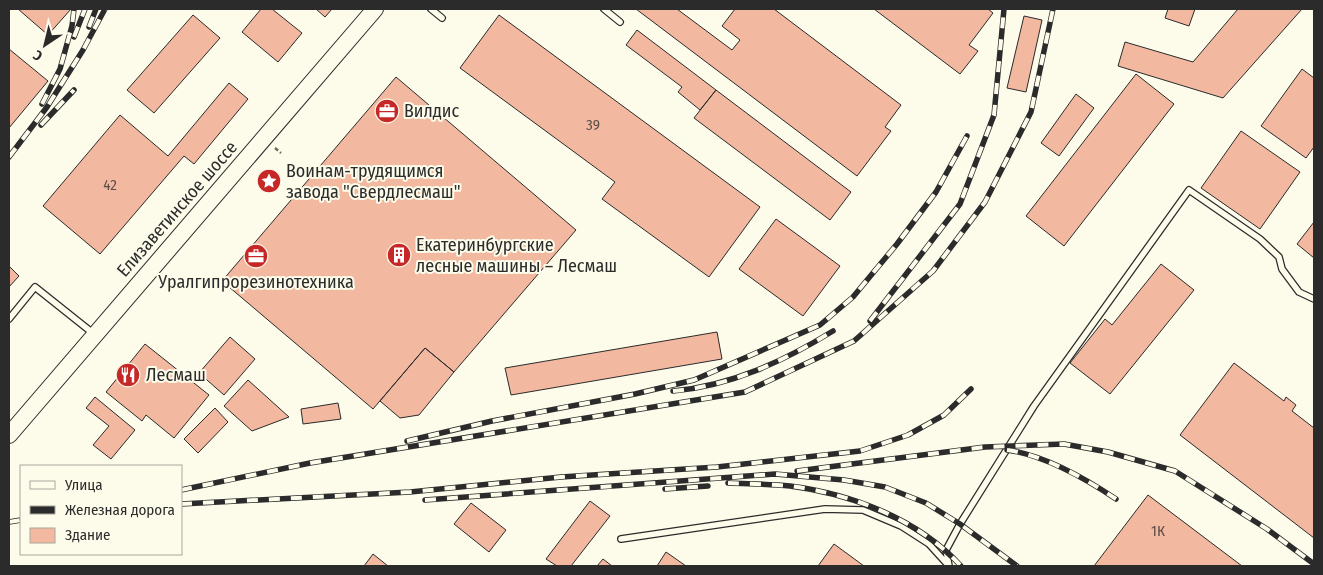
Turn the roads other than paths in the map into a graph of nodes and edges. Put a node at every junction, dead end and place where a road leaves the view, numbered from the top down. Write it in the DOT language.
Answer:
graph roads {
  1 [pos="375,9"];
  2 [pos="430,9"];
  3 [pos="604,9"];
  4 [pos="442,18"];
  5 [pos="620,22"];
  6 [pos="1314,299"];
  7 [pos="9,319"];
  8 [pos="96,336"];
  9 [pos="9,435"];
  10 [pos="621,539"];
  11 [pos="949,566"];
  1 -- 8 [label="main road, Елизаветинское шоссе"];
  2 -- 4 [label="lane"];
  3 -- 5 [label="lane"];
  6 -- 11 [label="lane"];
  7 -- 8 [label="lane"];
  8 -- 9 [label="main road, Елизаветинское шоссе"];
  10 -- 11 [label="lane"];
}
